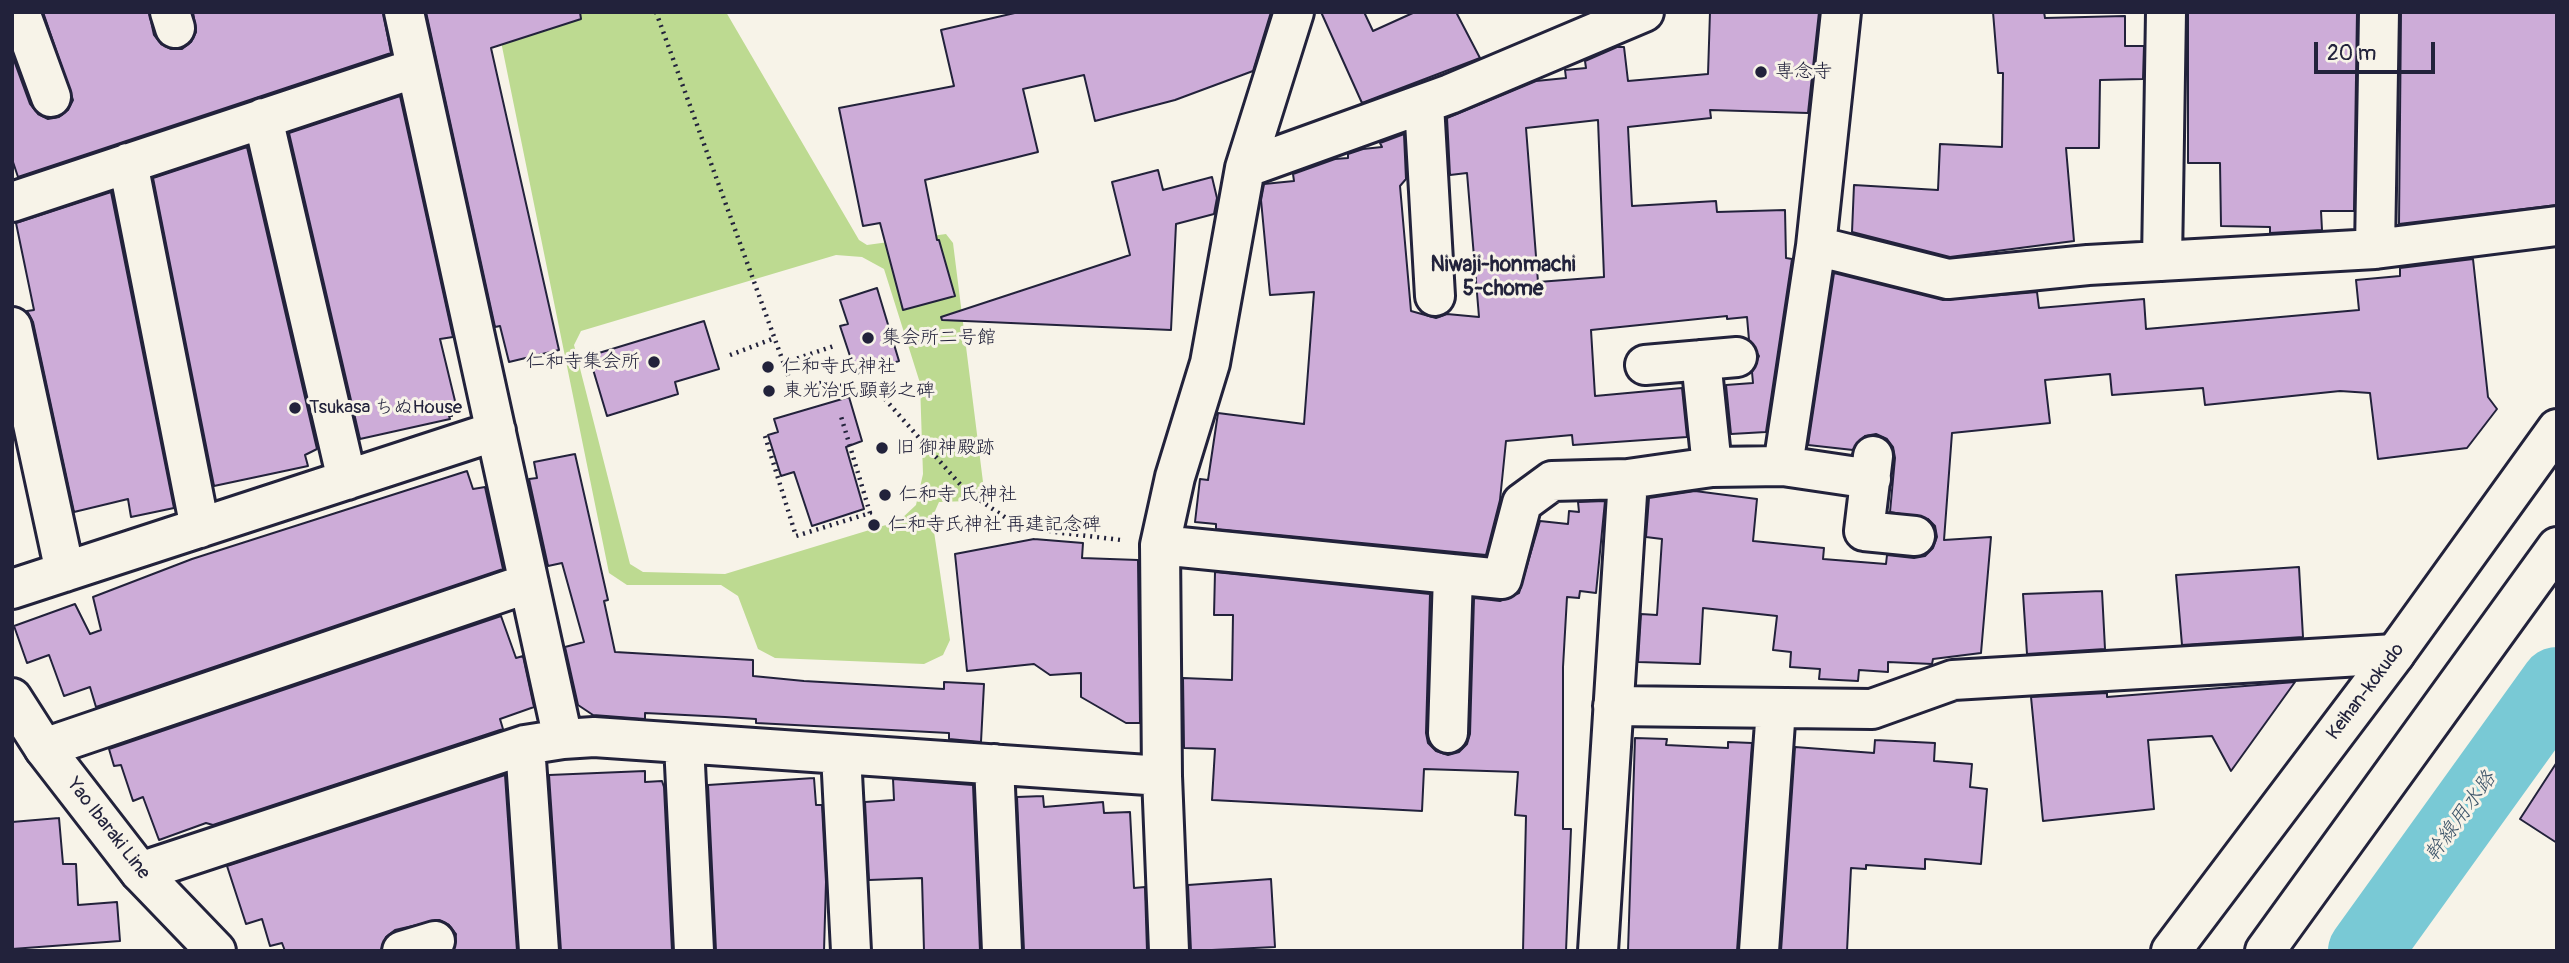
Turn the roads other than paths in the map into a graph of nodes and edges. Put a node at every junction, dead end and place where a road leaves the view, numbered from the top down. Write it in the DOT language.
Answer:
graph roads {
  1 [pos="20,12"];
  2 [pos="404,12"];
  3 [pos="1644,12"];
  4 [pos="1841,12"];
  5 [pos="2166,12"];
  6 [pos="2379,12"];
  7 [pos="1293,14"];
  8 [pos="416,68"];
  9 [pos="51,97"];
  10 [pos="1424,104"];
  11 [pos="263,118"];
  12 [pos="128,163"];
  13 [pos="1245,168"];
  14 [pos="12,202"];
  15 [pos="2557,226"];
  16 [pos="1816,246"];
  17 [pos="2375,249"];
  18 [pos="2162,261"];
  19 [pos="1435,296"];
  20 [pos="12,327"];
  21 [pos="1646,365"];
  22 [pos="2557,429"];
  23 [pos="496,431"];
  24 [pos="1783,466"];
  25 [pos="1712,467"];
  26 [pos="1628,479"];
  27 [pos="347,480"];
  28 [pos="200,528"];
  29 [pos="1915,536"];
  30 [pos="1160,545"];
  31 [pos="2557,547"];
  32 [pos="65,572"];
  33 [pos="1453,574"];
  34 [pos="529,583"];
  35 [pos="12,589"];
  36 [pos="2395,654"];
  37 [pos="12,698"];
  38 [pos="1613,706"];
  39 [pos="1776,708"];
  40 [pos="1448,733"];
  41 [pos="563,739"];
  42 [pos="684,744"];
  43 [pos="525,745"];
  44 [pos="44,748"];
  45 [pos="841,754"];
  46 [pos="994,764"];
  47 [pos="1162,776"];
  48 [pos="139,872"];
  49 [pos="216,951"];
  50 [pos="539,951"];
  51 [pos="694,951"];
  52 [pos="851,951"];
  53 [pos="1002,951"];
  54 [pos="1169,951"];
  55 [pos="1598,951"];
  56 [pos="1759,951"];
  57 [pos="2171,951"];
  58 [pos="2265,951"];
  1 -- 9 [label="main road"];
  2 -- 8 [label="main road"];
  3 -- 10 [label="main road"];
  4 -- 16 [label="main road"];
  5 -- 18 [label="main road"];
  6 -- 17 [label="main road"];
  7 -- 13 [label="main road"];
  8 -- 11 [label="main road"];
  8 -- 23 [label="main road"];
  10 -- 13 [label="main road"];
  10 -- 19 [label="main road"];
  11 -- 12 [label="main road"];
  11 -- 27 [label="main road"];
  12 -- 14 [label="main road"];
  12 -- 28 [label="main road"];
  13 -- 30 [label="main road"];
  15 -- 17 [label="main road"];
  16 -- 18 [label="main road"];
  16 -- 24 [label="main road"];
  17 -- 18 [label="main road"];
  20 -- 32 [label="main road"];
  21 -- 25 [label="main road"];
  22 -- 36 [label="main road, Keihan-kokudo"];
  23 -- 27 [label="main road"];
  23 -- 34 [label="main road"];
  24 -- 25 [label="main road"];
  24 -- 29 [label="main road"];
  25 -- 26 [label="main road"];
  26 -- 33 [label="main road"];
  26 -- 38 [label="main road"];
  27 -- 28 [label="main road"];
  28 -- 32 [label="main road"];
  30 -- 33 [label="main road"];
  30 -- 47 [label="main road"];
  31 -- 58 [label="main road"];
  32 -- 35 [label="main road"];
  33 -- 40 [label="main road"];
  34 -- 41 [label="main road"];
  34 -- 44 [label="main road"];
  36 -- 39 [label="main road"];
  36 -- 57 [label="main road, Keihan-kokudo"];
  37 -- 44 [label="main road, Yao Ibaraki Line"];
  38 -- 39 [label="main road"];
  38 -- 55 [label="main road"];
  39 -- 56 [label="main road"];
  41 -- 42 [label="main road"];
  41 -- 43 [label="main road"];
  42 -- 45 [label="main road"];
  42 -- 51 [label="main road"];
  43 -- 48 [label="main road"];
  43 -- 50 [label="main road"];
  44 -- 48 [label="main road, Yao Ibaraki Line"];
  45 -- 46 [label="main road"];
  45 -- 52 [label="main road"];
  46 -- 47 [label="main road"];
  46 -- 53 [label="main road"];
  47 -- 54 [label="main road"];
  48 -- 49 [label="main road, Yao Ibaraki Line"];
}
